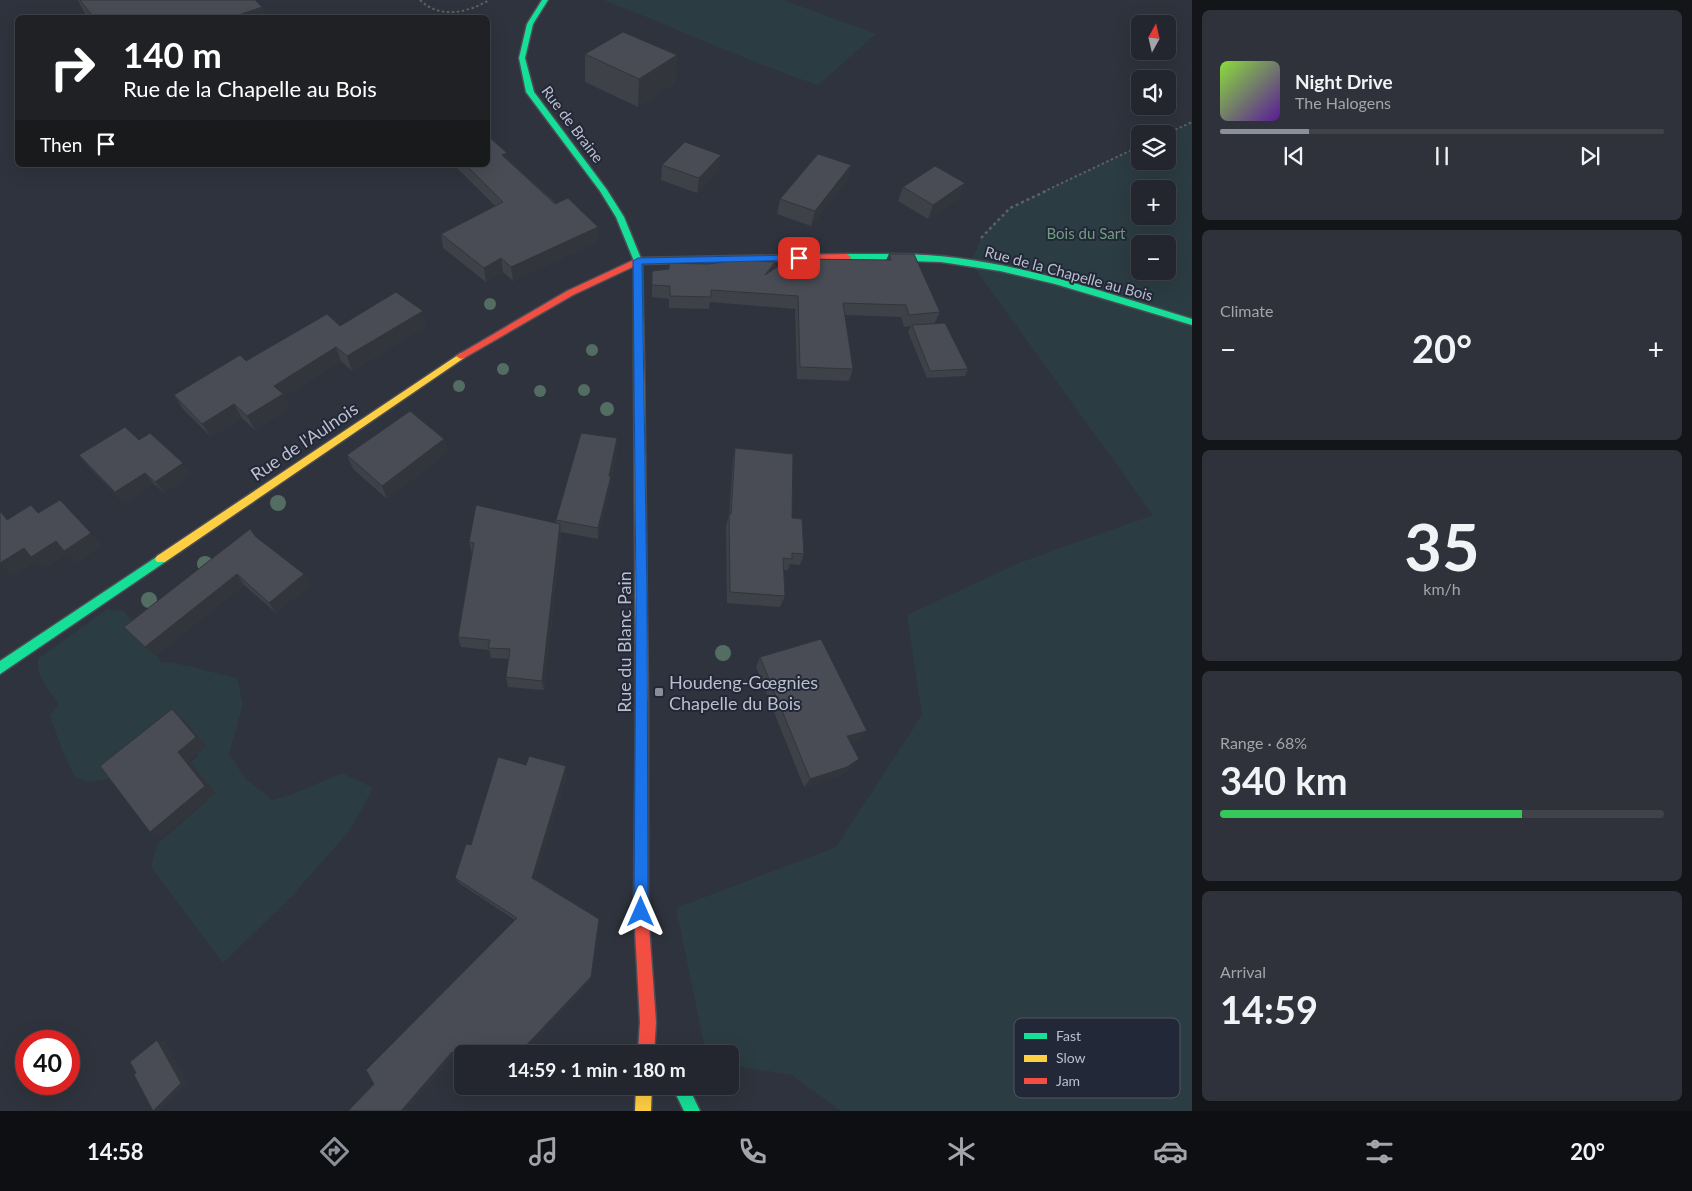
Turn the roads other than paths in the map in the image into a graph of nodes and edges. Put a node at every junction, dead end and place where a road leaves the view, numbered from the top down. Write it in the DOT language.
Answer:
graph roads {
  1 [pos="546,0"];
  2 [pos="638,261"];
  3 [pos="1192,322"];
  4 [pos="0,668"];
  5 [pos="648,1022"];
  6 [pos="647,1045"];
  7 [pos="660,1045"];
  8 [pos="644,1095"];
  9 [pos="684,1095"];
  10 [pos="643,1111"];
  11 [pos="692,1111"];
  1 -- 2 [label="street, Rue de Braine"];
  2 -- 3 [label="street, Rue de la Chapelle au Bois"];
  2 -- 4 [label="street, Rue de l'Aulnois"];
  2 -- 5 [label="street, Rue du Blanc Pain"];
  5 -- 6 [label="street, Rue du Blanc Pain"];
  5 -- 7 [label="street"];
  8 -- 10 [label="street"];
  9 -- 11 [label="street"];
}
